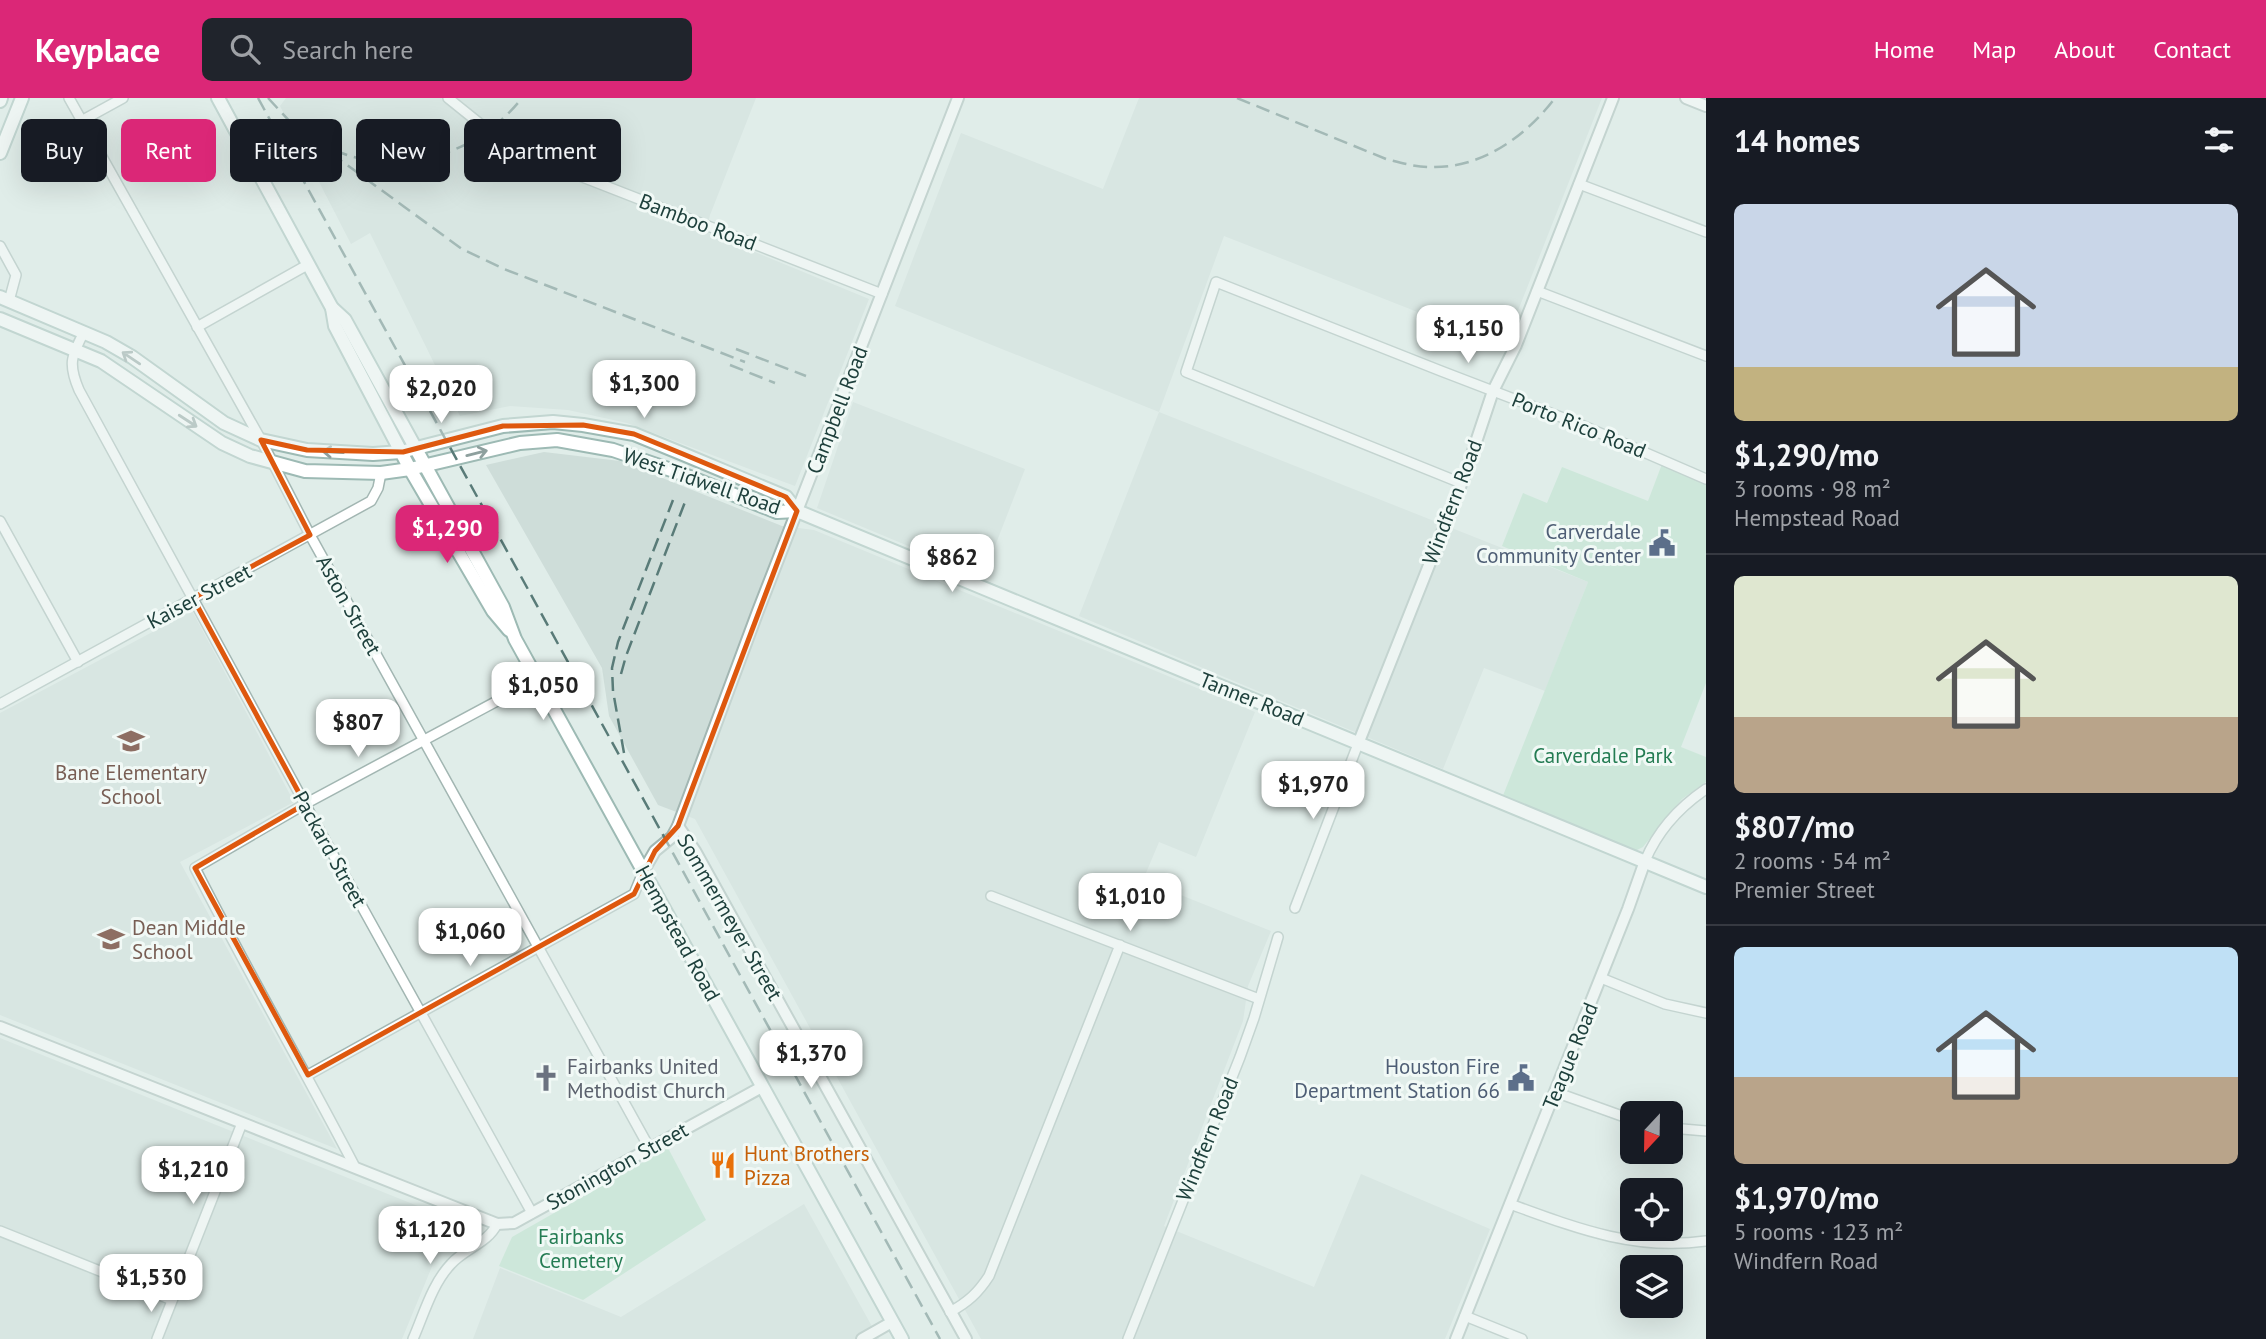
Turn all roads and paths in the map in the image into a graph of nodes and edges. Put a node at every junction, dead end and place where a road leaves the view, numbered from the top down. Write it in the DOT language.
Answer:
graph roads {
  1 [pos="22,98"];
  2 [pos="69,98"];
  3 [pos="123,98"];
  4 [pos="218,98"];
  5 [pos="448,98"];
  6 [pos="958,98"];
  7 [pos="1613,98"];
  8 [pos="1686,98"];
  9 [pos="1706,106"];
  10 [pos="82,119"];
  11 [pos="85,119"];
  12 [pos="0,153"];
  13 [pos="107,164"];
  14 [pos="1579,184"];
  15 [pos="1706,232"];
  16 [pos="0,246"];
  17 [pos="309,264"];
  18 [pos="1537,291"];
  19 [pos="882,294"];
  20 [pos="4,299"];
  21 [pos="0,318"];
  22 [pos="197,327"];
  23 [pos="84,332"];
  24 [pos="75,348"];
  25 [pos="1706,356"];
  26 [pos="359,358"];
  27 [pos="176,391"];
  28 [pos="1493,391"];
  29 [pos="166,406"];
  30 [pos="261,440"];
  31 [pos="415,449"];
  32 [pos="401,452"];
  33 [pos="683,454"];
  34 [pos="273,463"];
  35 [pos="424,466"];
  36 [pos="410,469"];
  37 [pos="677,472"];
  38 [pos="382,473"];
  39 [pos="1706,479"];
  40 [pos="1461,483"];
  41 [pos="797,511"];
  42 [pos="0,521"];
  43 [pos="310,536"];
  44 [pos="478,575"];
  45 [pos="193,598"];
  46 [pos="78,662"];
  47 [pos="538,679"];
  48 [pos="0,705"];
  49 [pos="423,741"];
  50 [pos="1358,744"];
  51 [pos="1706,789"];
  52 [pos="305,804"];
  53 [pos="678,826"];
  54 [pos="1644,861"];
  55 [pos="644,870"];
  56 [pos="1706,887"];
  57 [pos="991,896"];
  58 [pos="1295,908"];
  59 [pos="1278,937"];
  60 [pos="1120,946"];
  61 [pos="538,947"];
  62 [pos="1601,978"];
  63 [pos="1259,999"];
  64 [pos="420,1011"];
  65 [pos="1706,1013"];
  66 [pos="0,1027"];
  67 [pos="308,1075"];
  68 [pos="762,1087"];
  69 [pos="1555,1092"];
  70 [pos="1620,1114"];
  71 [pos="242,1123"];
  72 [pos="1684,1129"];
  73 [pos="1706,1131"];
  74 [pos="650,1149"];
  75 [pos="355,1167"];
  76 [pos="1510,1204"];
  77 [pos="532,1213"];
  78 [pos="497,1224"];
  79 [pos="0,1231"];
  80 [pos="1706,1241"];
  81 [pos="172,1300"];
  82 [pos="950,1312"];
  83 [pos="1465,1316"];
  84 [pos="892,1322"];
  85 [pos="157,1339"];
  86 [pos="413,1339"];
  87 [pos="862,1339"];
  88 [pos="902,1339"];
  89 [pos="966,1339"];
  90 [pos="1128,1339"];
  91 [pos="1456,1339"];
  92 [pos="1522,1339"];
  1 -- 12 [label="main road"];
  2 -- 10 [label="street, Aston Street"];
  3 -- 11 [label="street"];
  4 -- 17 [label="main road, Hempstead Road"];
  5 -- 19 [label="street, Bamboo Road"];
  6 -- 19 [label="street, Campbell Road"];
  7 -- 14 [label="street, Windfern Road"];
  8 -- 9 [label="street"];
  13 -- 22 [label="street, Aston Street"];
  14 -- 15 [label="street"];
  14 -- 18 [label="street, Windfern Road"];
  16 -- 20 [label="street"];
  17 -- 22 [label="street"];
  17 -- 26 [label="main road, Hempstead Road"];
  18 -- 25 [label="street"];
  18 -- 28 [label="street, Windfern Road"];
  19 -- 41 [label="street, Campbell Road"];
  20 -- 23 [label="main road, West Tidwell Road"];
  21 -- 24 [label="main road, West Tidwell Road"];
  22 -- 30 [label="street, Aston Street"];
  23 -- 24 [label="street, Packard Street"];
  27 -- 23 [label="main road, West Tidwell Road, one-way"];
  24 -- 29 [label="main road, West Tidwell Road"];
  24 -- 45 [label="street, Packard Street"];
  26 -- 31 [label="main road, Hempstead Road"];
  26 -- 32 [label="main road, Hempstead Road"];
  27 -- 29 [label="main road"];
  27 -- 30 [label="main road, West Tidwell Road"];
  28 -- 39 [label="street, Porto Rico Road"];
  28 -- 40 [label="street, Windfern Road"];
  28 -- 40 [label="street, Porto Rico Road"];
  29 -- 34 [label="main road, West Tidwell Road, one-way"];
  32 -- 30 [label="main road, West Tidwell Road, one-way"];
  30 -- 34 [label="street, Aston Street"];
  31 -- 32 [label="main road, West Tidwell Road"];
  31 -- 33 [label="main road, West Tidwell Road"];
  31 -- 35 [label="main road, Hempstead Road"];
  32 -- 36 [label="main road, Hempstead Road"];
  33 -- 37 [label="main road"];
  33 -- 41 [label="main road, West Tidwell Road"];
  34 -- 38 [label="main road, West Tidwell Road"];
  34 -- 43 [label="street, Aston Street"];
  35 -- 36 [label="main road, West Tidwell Road"];
  35 -- 37 [label="main road, West Tidwell Road, one-way"];
  35 -- 44 [label="main road, Hempstead Road"];
  36 -- 38 [label="main road, West Tidwell Road"];
  36 -- 44 [label="main road, Hempstead Road"];
  37 -- 41 [label="main road, West Tidwell Road"];
  38 -- 43 [label="street, Kaiser Street"];
  40 -- 50 [label="street, Windfern Road"];
  41 -- 50 [label="main road, Tanner Road"];
  41 -- 53 [label="street, Campbell Road"];
  42 -- 46 [label="street"];
  43 -- 45 [label="street, Kaiser Street"];
  43 -- 49 [label="street, Aston Street"];
  44 -- 47 [label="main road, Hempstead Road"];
  45 -- 46 [label="street, Kaiser Street"];
  45 -- 52 [label="street, Packard Street"];
  46 -- 48 [label="street, Kaiser Street"];
  47 -- 49 [label="street"];
  47 -- 55 [label="main road, Hempstead Road"];
  49 -- 52 [label="street"];
  49 -- 61 [label="street, Aston Street"];
  50 -- 54 [label="main road, Tanner Road"];
  50 -- 58 [label="street, Windfern Road"];
  51 -- 54 [label="street, Teague Road"];
  52 -- 64 [label="street, Packard Street"];
  52 -- 67 [label="street"];
  53 -- 55 [label="street, Campbell Road"];
  53 -- 82 [label="street, Sommermeyer Street"];
  54 -- 56 [label="main road, Tanner Road"];
  54 -- 62 [label="street, Teague Road"];
  55 -- 61 [label="street"];
  55 -- 68 [label="main road, Hempstead Road"];
  57 -- 60 [label="street"];
  59 -- 63 [label="street, Windfern Road"];
  60 -- 63 [label="street"];
  60 -- 82 [label="street"];
  61 -- 64 [label="street"];
  61 -- 74 [label="street, Aston Street"];
  62 -- 65 [label="street"];
  62 -- 69 [label="street, Teague Road"];
  63 -- 90 [label="street, Windfern Road"];
  64 -- 67 [label="street"];
  64 -- 77 [label="street, Packard Street"];
  66 -- 71 [label="street"];
  67 -- 75 [label="street"];
  68 -- 74 [label="street, Stonington Street"];
  68 -- 84 [label="main road, Hempstead Road"];
  69 -- 70 [label="street"];
  69 -- 76 [label="street, Teague Road"];
  71 -- 75 [label="street"];
  71 -- 81 [label="street"];
  72 -- 73 [label="street"];
  74 -- 77 [label="street, Stonington Street"];
  75 -- 78 [label="street"];
  76 -- 80 [label="street"];
  76 -- 83 [label="street, Teague Road"];
  77 -- 78 [label="street, Stonington Street"];
  78 -- 86 [label="street"];
  79 -- 81 [label="street"];
  81 -- 85 [label="street"];
  82 -- 89 [label="street, Sommermeyer Street"];
  83 -- 91 [label="street, Teague Road"];
  83 -- 92 [label="street"];
  84 -- 87 [label="street"];
  84 -- 88 [label="main road, Hempstead Road"];
}
